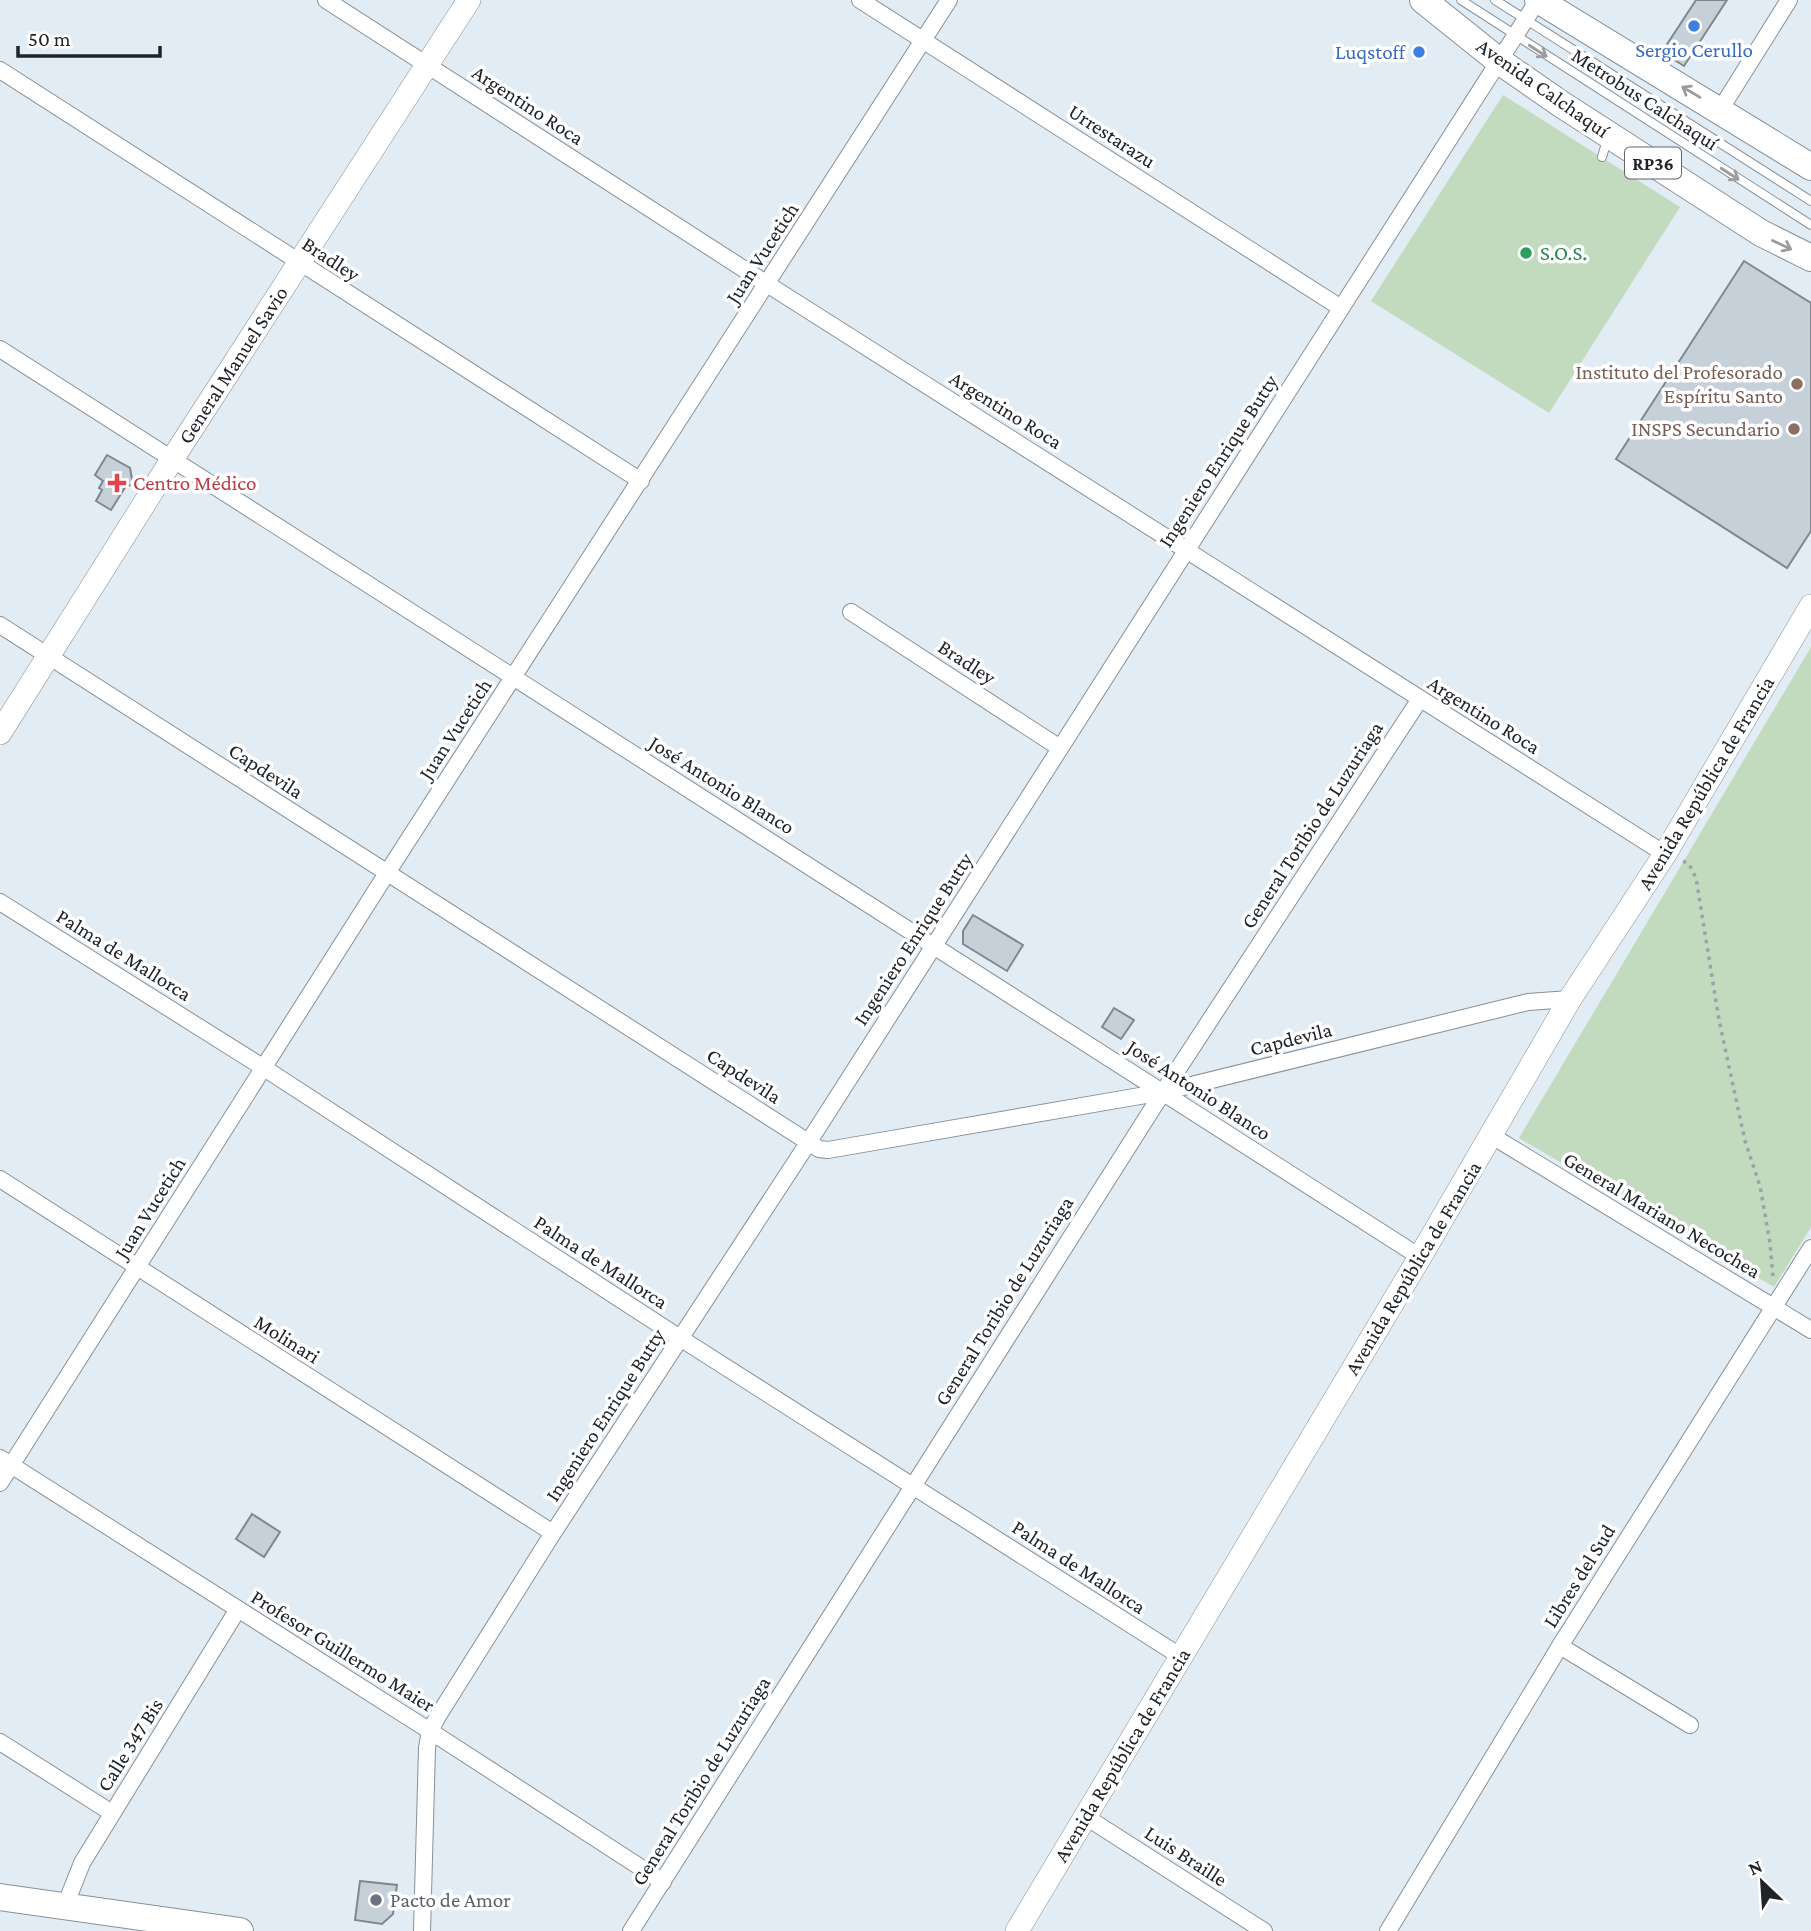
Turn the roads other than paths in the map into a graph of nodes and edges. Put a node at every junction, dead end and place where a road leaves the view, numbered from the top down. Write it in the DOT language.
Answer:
graph roads {
  1 [pos="326,0"];
  2 [pos="470,0"];
  3 [pos="860,0"];
  4 [pos="949,0"];
  5 [pos="1423,0"];
  6 [pos="1461,0"];
  7 [pos="1495,0"];
  8 [pos="1789,0"];
  9 [pos="1535,5"];
  10 [pos="1515,36"];
  11 [pos="923,40"];
  12 [pos="1499,61"];
  13 [pos="428,66"];
  14 [pos="0,70"];
  15 [pos="1720,110"];
  16 [pos="1811,167"];
  17 [pos="1811,201"];
  18 [pos="1811,225"];
  19 [pos="1811,258"];
  20 [pos="298,263"];
  21 [pos="767,284"];
  22 [pos="1341,308"];
  23 [pos="0,348"];
  24 [pos="173,458"];
  25 [pos="641,481"];
  26 [pos="1186,550"];
  27 [pos="1811,606"];
  28 [pos="851,612"];
  29 [pos="0,625"];
  30 [pos="47,656"];
  31 [pos="514,678"];
  32 [pos="1420,699"];
  33 [pos="0,733"];
  34 [pos="1060,748"];
  35 [pos="1665,853"];
  36 [pos="387,873"];
  37 [pos="0,902"];
  38 [pos="934,944"];
  39 [pos="1570,999"];
  40 [pos="264,1068"];
  41 [pos="1163,1092"];
  42 [pos="1492,1136"];
  43 [pos="808,1143"];
  44 [pos="0,1179"];
  45 [pos="1811,1248"];
  46 [pos="1420,1257"];
  47 [pos="137,1268"];
  48 [pos="1772,1307"];
  49 [pos="1811,1329"];
  50 [pos="680,1338"];
  51 [pos="6,1462"];
  52 [pos="0,1483"];
  53 [pos="912,1485"];
  54 [pos="553,1533"];
  55 [pos="238,1609"];
  56 [pos="1560,1646"];
  57 [pos="1180,1656"];
  58 [pos="1690,1725"];
  59 [pos="430,1731"];
  60 [pos="0,1742"];
  61 [pos="112,1813"];
  62 [pos="1086,1817"];
  63 [pos="663,1882"];
  64 [pos="0,1897"];
  65 [pos="65,1906"];
  66 [pos="209,1929"];
  67 [pos="240,1931"];
  68 [pos="422,1931"];
  69 [pos="631,1931"];
  70 [pos="1017,1931"];
  71 [pos="1264,1931"];
  72 [pos="1388,1931"];
  1 -- 13 [label="street, Argentino Roca"];
  2 -- 13 [label="main road, General Manuel Savio"];
  3 -- 11 [label="street, Urrestarazu"];
  4 -- 11 [label="street, Juan Vucetich"];
  5 -- 12 [label="main road, Avenida Calchaquí / RP36"];
  6 -- 10 [label="lane, Metrobus Calchaquí"];
  7 -- 9 [label="lane, Metrobus Calchaquí"];
  8 -- 15 [label="street"];
  9 -- 10 [label="street, Ingeniero Enrique Butty"];
  15 -- 9 [label="main road, one-way"];
  9 -- 17 [label="lane, Metrobus Calchaquí"];
  10 -- 12 [label="street, Ingeniero Enrique Butty"];
  10 -- 18 [label="lane, Metrobus Calchaquí, one-way"];
  11 -- 21 [label="street, Juan Vucetich"];
  11 -- 22 [label="street, Urrestarazu"];
  12 -- 19 [label="main road, Avenida Calchaquí / RP36, one-way"];
  12 -- 22 [label="street, Ingeniero Enrique Butty"];
  13 -- 20 [label="main road, General Manuel Savio"];
  13 -- 21 [label="street, Argentino Roca"];
  14 -- 20 [label="street, Bradley"];
  15 -- 16 [label="main road"];
  20 -- 24 [label="main road, General Manuel Savio"];
  20 -- 25 [label="street, Bradley"];
  21 -- 25 [label="street, Juan Vucetich"];
  21 -- 26 [label="street, Argentino Roca"];
  22 -- 26 [label="street, Ingeniero Enrique Butty"];
  23 -- 24 [label="street, José Antonio Blanco"];
  24 -- 30 [label="main road, General Manuel Savio"];
  24 -- 31 [label="street, José Antonio Blanco"];
  25 -- 31 [label="street, Juan Vucetich"];
  26 -- 32 [label="street, Argentino Roca"];
  26 -- 34 [label="street, Ingeniero Enrique Butty"];
  27 -- 35 [label="main road, Avenida República de Francia"];
  28 -- 34 [label="street, Bradley"];
  29 -- 30 [label="street, Capdevila"];
  30 -- 33 [label="main road, General Manuel Savio"];
  30 -- 36 [label="street, Capdevila"];
  31 -- 36 [label="street, Juan Vucetich"];
  31 -- 38 [label="street, José Antonio Blanco"];
  32 -- 35 [label="street, Argentino Roca"];
  32 -- 41 [label="street, General Toribio de Luzuriaga"];
  34 -- 38 [label="street, Ingeniero Enrique Butty"];
  35 -- 39 [label="main road, Avenida República de Francia"];
  36 -- 40 [label="street, Juan Vucetich"];
  36 -- 43 [label="street, Capdevila"];
  37 -- 40 [label="street, Palma de Mallorca"];
  38 -- 41 [label="street, José Antonio Blanco"];
  38 -- 43 [label="street, Ingeniero Enrique Butty"];
  39 -- 41 [label="street, Capdevila"];
  39 -- 42 [label="main road, Avenida República de Francia"];
  40 -- 47 [label="street, Juan Vucetich"];
  40 -- 50 [label="street, Palma de Mallorca"];
  41 -- 43 [label="street, Capdevila"];
  41 -- 46 [label="street, José Antonio Blanco"];
  41 -- 53 [label="street, General Toribio de Luzuriaga"];
  42 -- 46 [label="main road, Avenida República de Francia"];
  42 -- 48 [label="street, General Mariano Necochea"];
  43 -- 50 [label="street, Ingeniero Enrique Butty"];
  44 -- 47 [label="street, Molinari"];
  45 -- 48 [label="street, Libres del Sud"];
  46 -- 57 [label="main road, Avenida República de Francia"];
  47 -- 51 [label="street, Juan Vucetich"];
  47 -- 54 [label="street, Molinari"];
  48 -- 49 [label="street, General Mariano Necochea"];
  48 -- 56 [label="street, Libres del Sud"];
  50 -- 53 [label="street, Palma de Mallorca"];
  50 -- 54 [label="street, Ingeniero Enrique Butty"];
  51 -- 52 [label="street, Juan Vucetich"];
  51 -- 55 [label="street, Profesor Guillermo Maier"];
  53 -- 57 [label="street, Palma de Mallorca"];
  53 -- 63 [label="street, General Toribio de Luzuriaga"];
  54 -- 59 [label="street, Ingeniero Enrique Butty"];
  55 -- 59 [label="street, Profesor Guillermo Maier"];
  55 -- 61 [label="street, Calle 347 Bis"];
  56 -- 58 [label="street"];
  56 -- 72 [label="street, Libres del Sud"];
  57 -- 62 [label="main road, Avenida República de Francia"];
  59 -- 63 [label="street, Profesor Guillermo Maier"];
  59 -- 68 [label="street, Ingeniero Enrique Butty"];
  60 -- 61 [label="street"];
  61 -- 65 [label="street, Calle 347 Bis"];
  62 -- 70 [label="main road, Avenida República de Francia"];
  62 -- 71 [label="street, Luis Braille"];
  63 -- 69 [label="street, General Toribio de Luzuriaga"];
  64 -- 65 [label="main road"];
  65 -- 66 [label="main road"];
  66 -- 67 [label="main road"];
}
